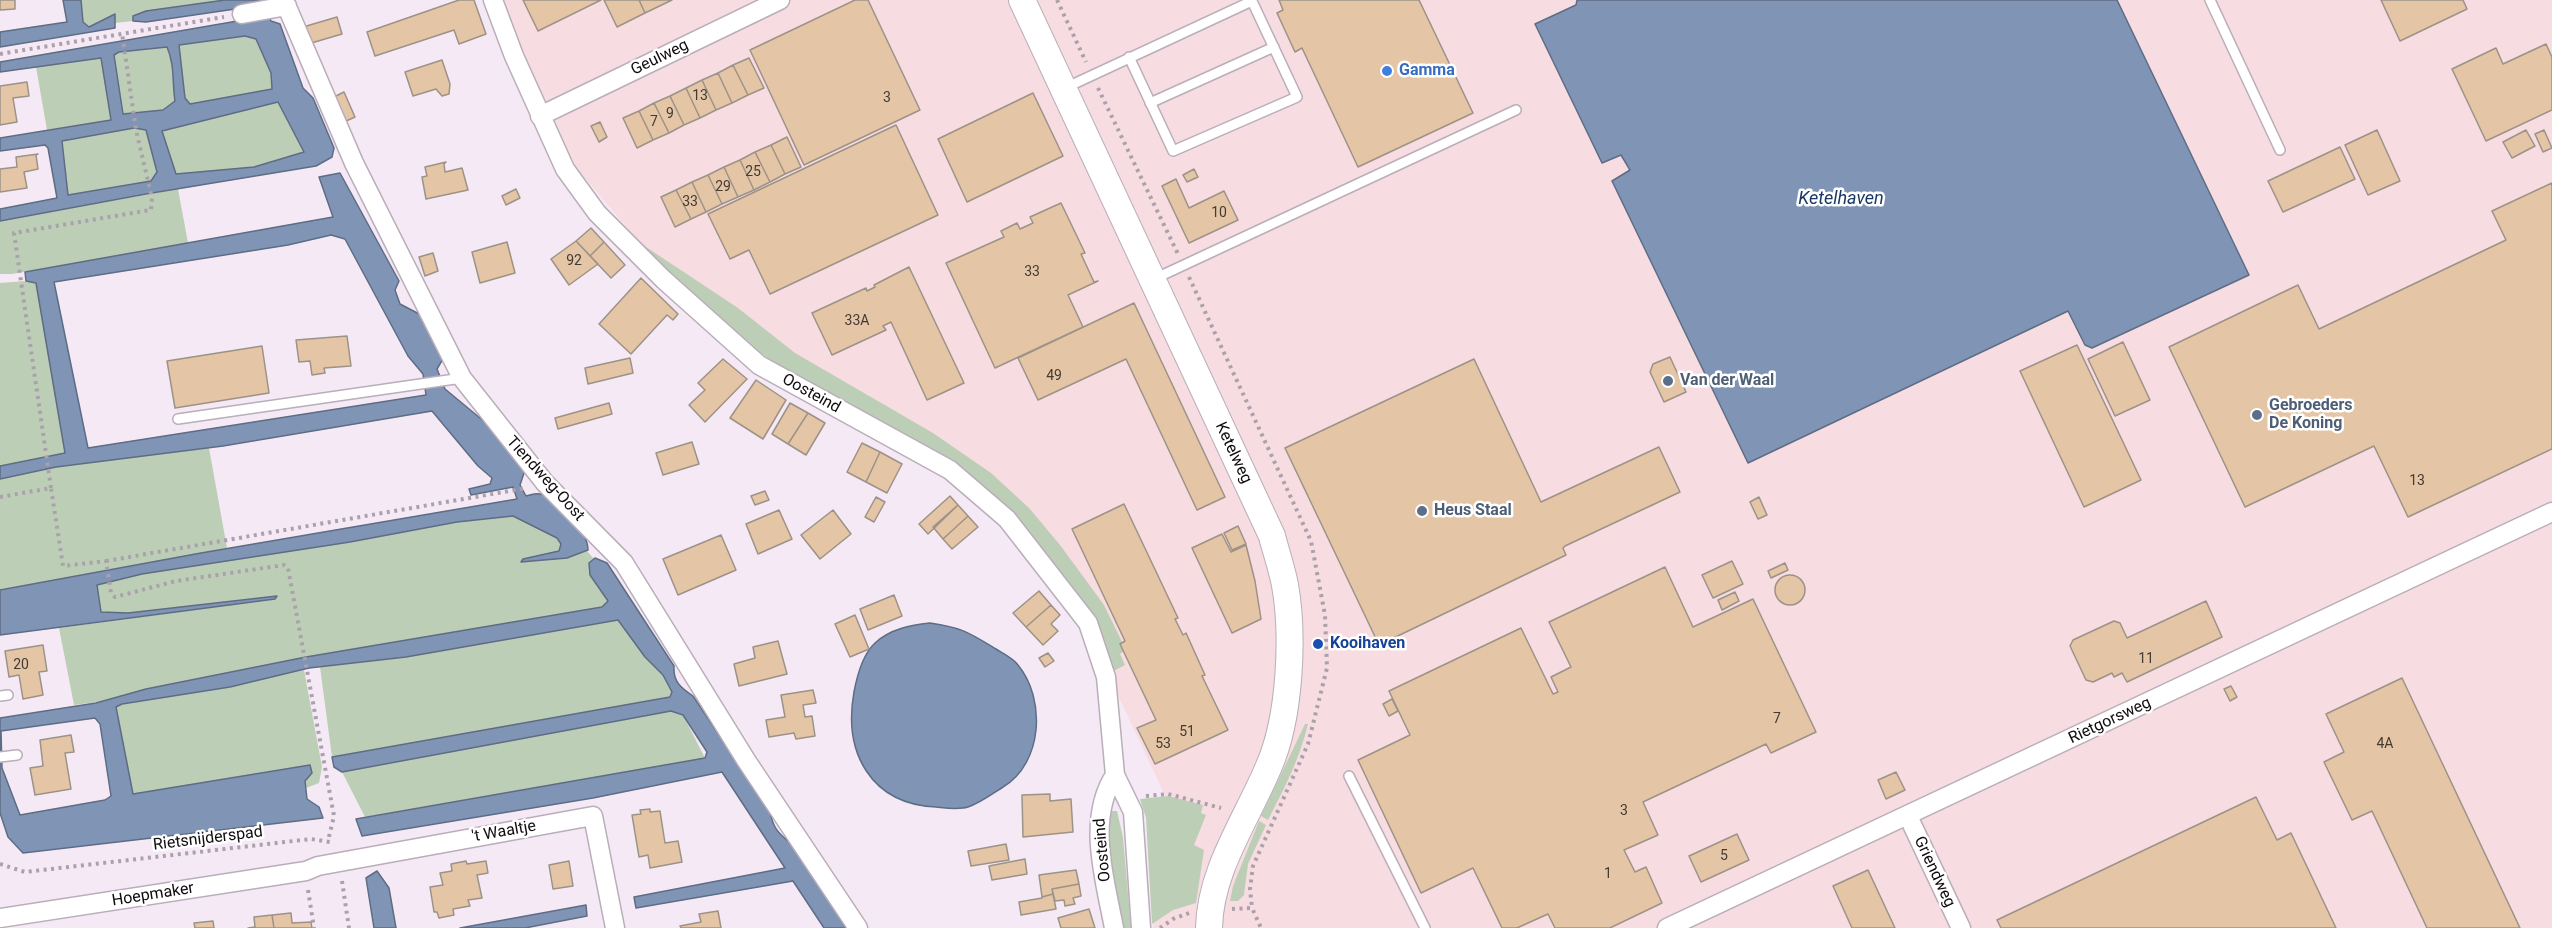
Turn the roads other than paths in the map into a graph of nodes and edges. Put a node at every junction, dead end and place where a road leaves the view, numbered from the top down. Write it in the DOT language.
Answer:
graph roads {
  1 [pos="493,0"];
  2 [pos="780,0"];
  3 [pos="1022,0"];
  4 [pos="2210,0"];
  5 [pos="280,5"];
  6 [pos="242,15"];
  7 [pos="1274,47"];
  8 [pos="1129,57"];
  9 [pos="1063,89"];
  10 [pos="1150,103"];
  11 [pos="1516,110"];
  12 [pos="540,116"];
  13 [pos="2280,150"];
  14 [pos="1152,280"];
  15 [pos="458,379"];
  16 [pos="178,419"];
  17 [pos="2552,512"];
  18 [pos="17,755"];
  19 [pos="3,757"];
  20 [pos="1115,776"];
  21 [pos="1349,776"];
  22 [pos="1908,816"];
  23 [pos="306,871"];
  24 [pos="0,918"];
  25 [pos="615,928"];
  26 [pos="858,928"];
  27 [pos="1114,928"];
  28 [pos="1141,928"];
  29 [pos="1209,928"];
  30 [pos="1425,928"];
  31 [pos="1667,928"];
  32 [pos="1961,928"];
  1 -- 12 [label="street, Oosteind"];
  2 -- 12 [label="street, Geulweg"];
  3 -- 9 [label="street, Ketelweg"];
  4 -- 13 [label="lane"];
  5 -- 6 [label="street"];
  5 -- 15 [label="street, Tiendweg-Oost"];
  7 -- 8 [label="lane"];
  7 -- 10 [label="lane"];
  7 -- 10 [label="lane"];
  8 -- 9 [label="lane"];
  8 -- 10 [label="lane"];
  9 -- 14 [label="street, Ketelweg"];
  11 -- 14 [label="lane"];
  12 -- 20 [label="street, Oosteind"];
  14 -- 29 [label="street, Ketelweg"];
  15 -- 16 [label="lane"];
  15 -- 26 [label="street, Tiendweg-Oost"];
  17 -- 22 [label="street, Rietgorsweg"];
  18 -- 19 [label="lane"];
  20 -- 27 [label="street, Oosteind"];
  20 -- 28 [label="street, Oosteind"];
  21 -- 30 [label="lane"];
  22 -- 31 [label="street, Rietgorsweg"];
  22 -- 32 [label="street, Griendweg"];
  23 -- 24 [label="street, Hoepmaker"];
  23 -- 25 [label="street, 't Waaltje"];
}
